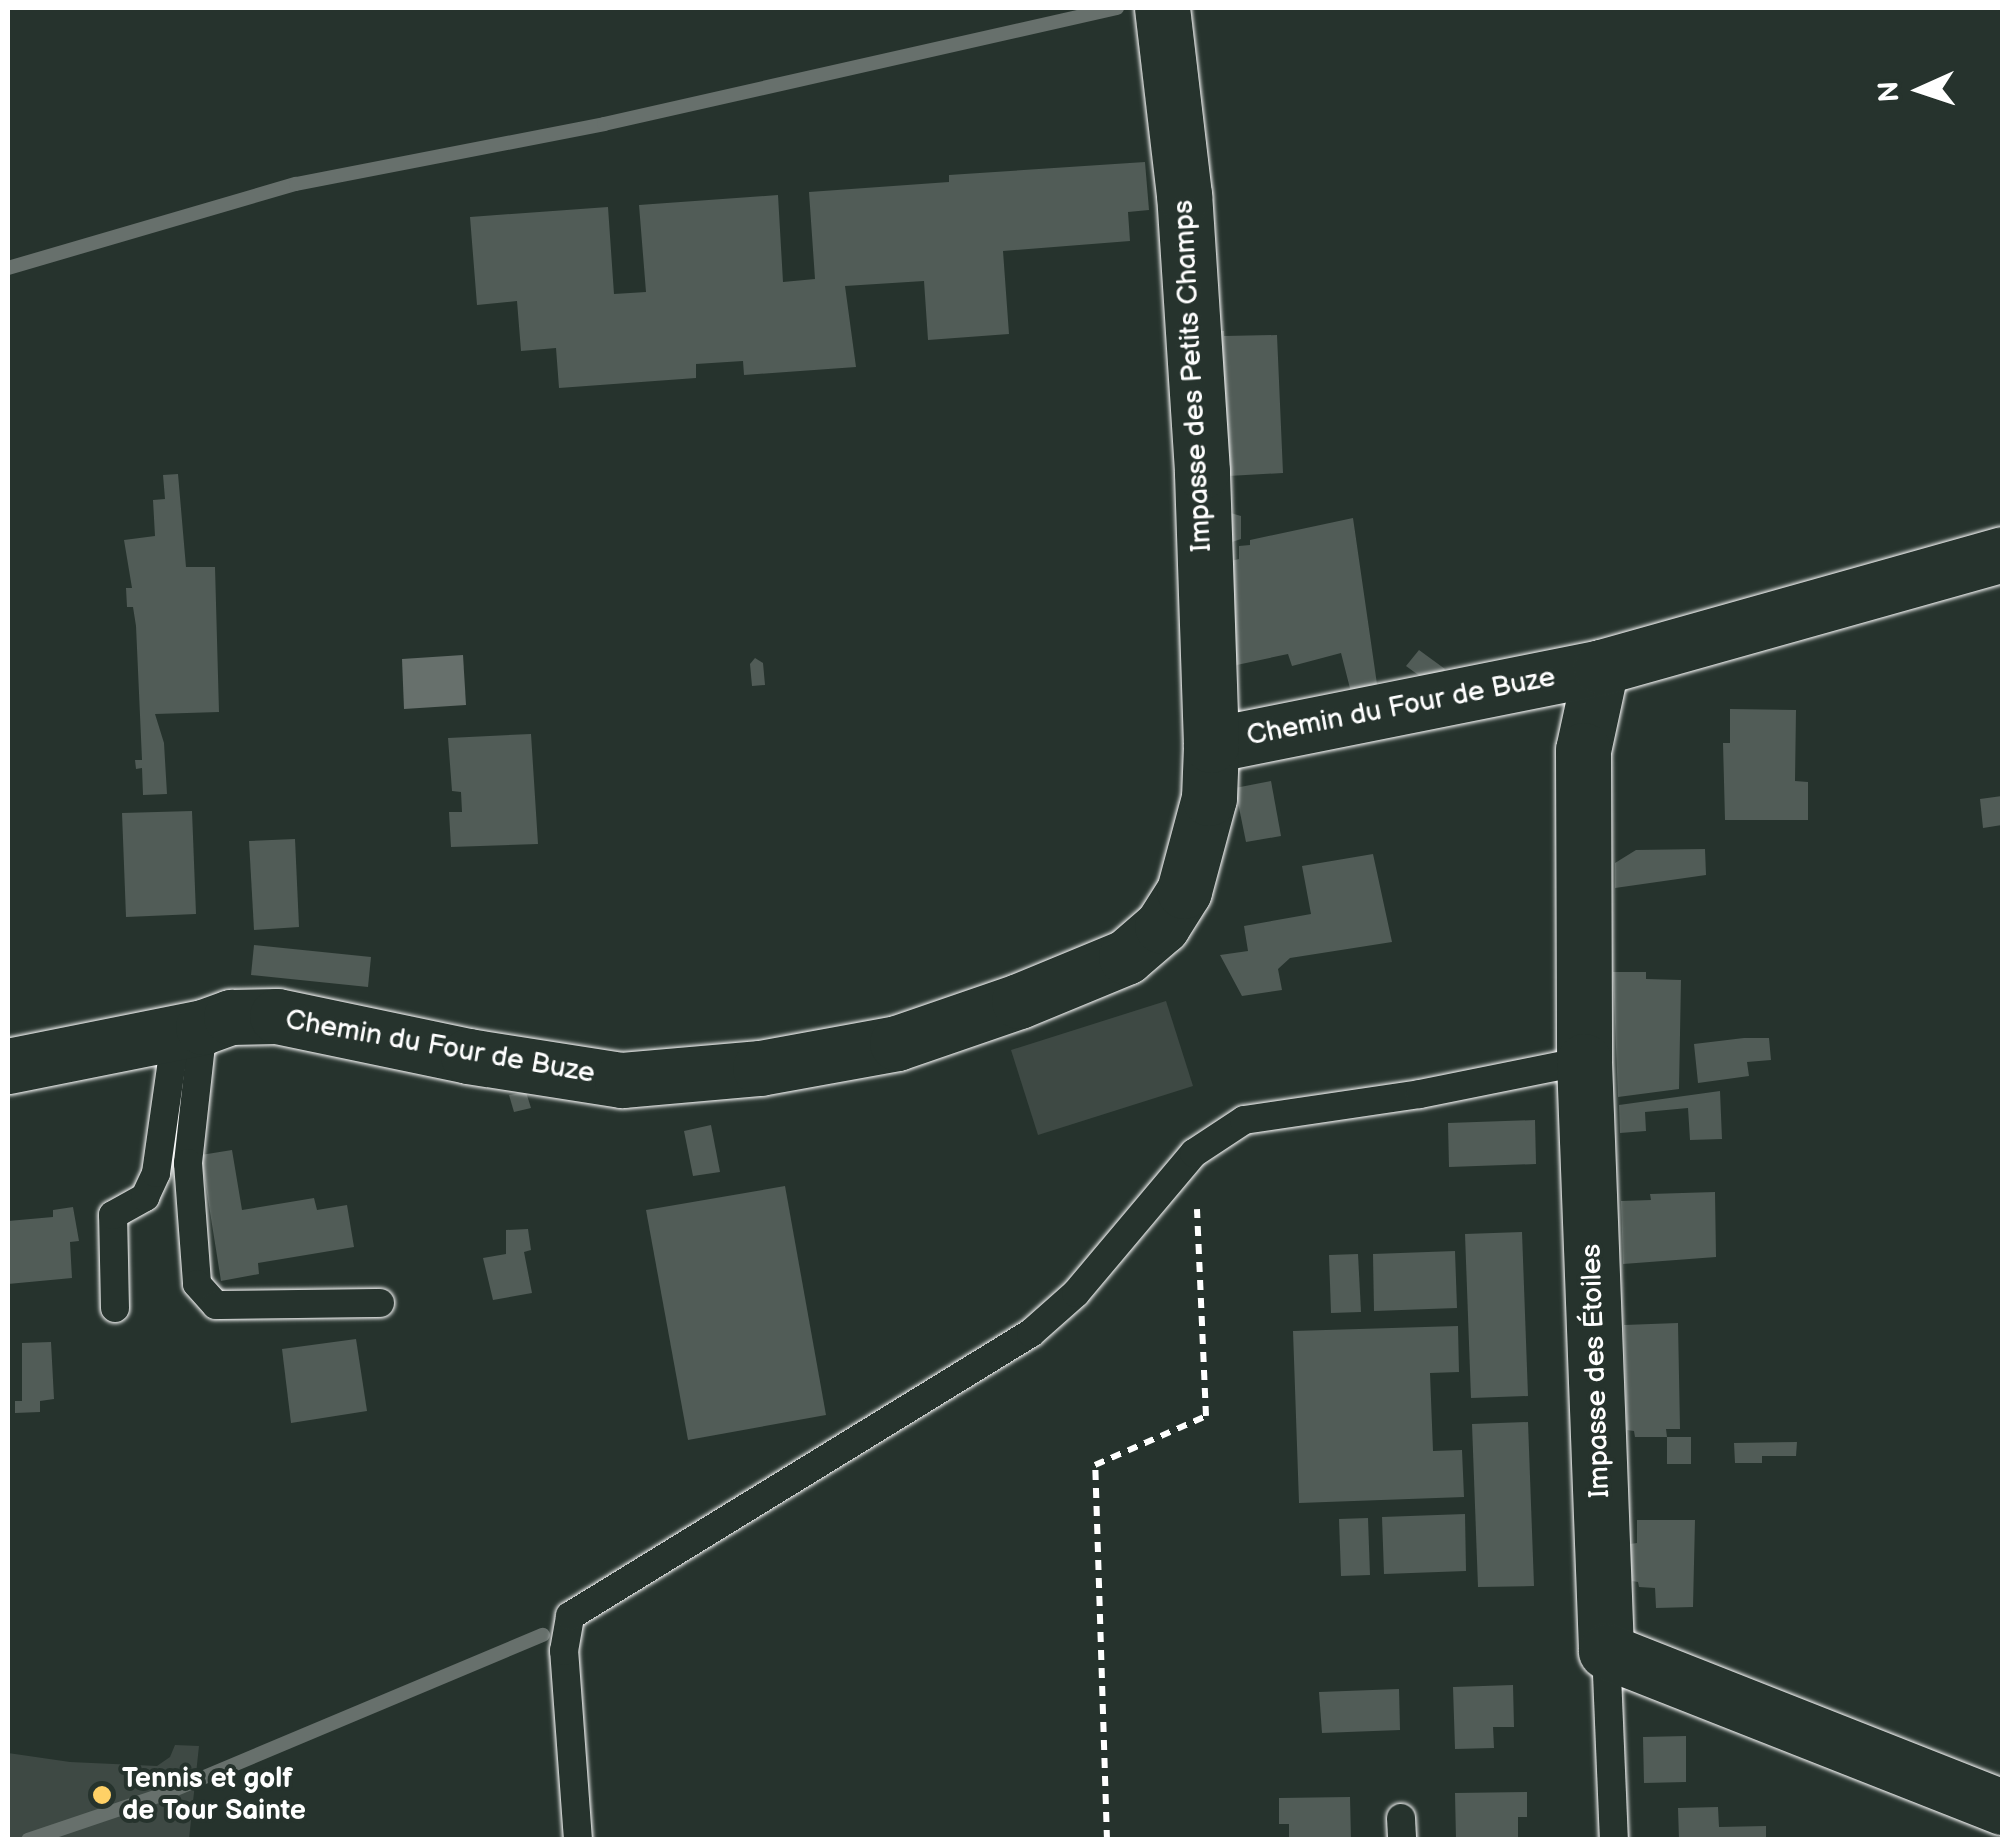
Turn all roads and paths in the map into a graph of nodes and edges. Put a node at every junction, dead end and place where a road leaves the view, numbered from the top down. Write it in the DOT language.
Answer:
graph roads {
  1 [pos="1162,8"];
  2 [pos="2002,554"];
  3 [pos="1600,667"];
  4 [pos="1211,745"];
  5 [pos="189,1030"];
  6 [pos="1584,1061"];
  7 [pos="8,1066"];
  8 [pos="1194,1152"];
  9 [pos="380,1303"];
  10 [pos="115,1308"];
  11 [pos="1606,1652"];
  12 [pos="2002,1806"];
  13 [pos="578,1840"];
  14 [pos="1107,1840"];
  15 [pos="1614,1840"];
  1 -- 4 [label="street, Impasse des Petits Champs"];
  2 -- 3 [label="street, Chemin du Four de Buze"];
  3 -- 4 [label="street, Chemin du Four de Buze"];
  3 -- 6 [label="street, Impasse des Étoiles"];
  4 -- 5 [label="street, Chemin du Four de Buze"];
  5 -- 7 [label="street, Chemin du Four de Buze"];
  5 -- 9 [label="lane"];
  5 -- 10 [label="lane"];
  6 -- 8 [label="lane"];
  6 -- 11 [label="street, Impasse des Étoiles"];
  8 -- 13 [label="lane"];
  8 -- 14 [label="path"];
  11 -- 12 [label="street"];
  11 -- 15 [label="lane"];
}
